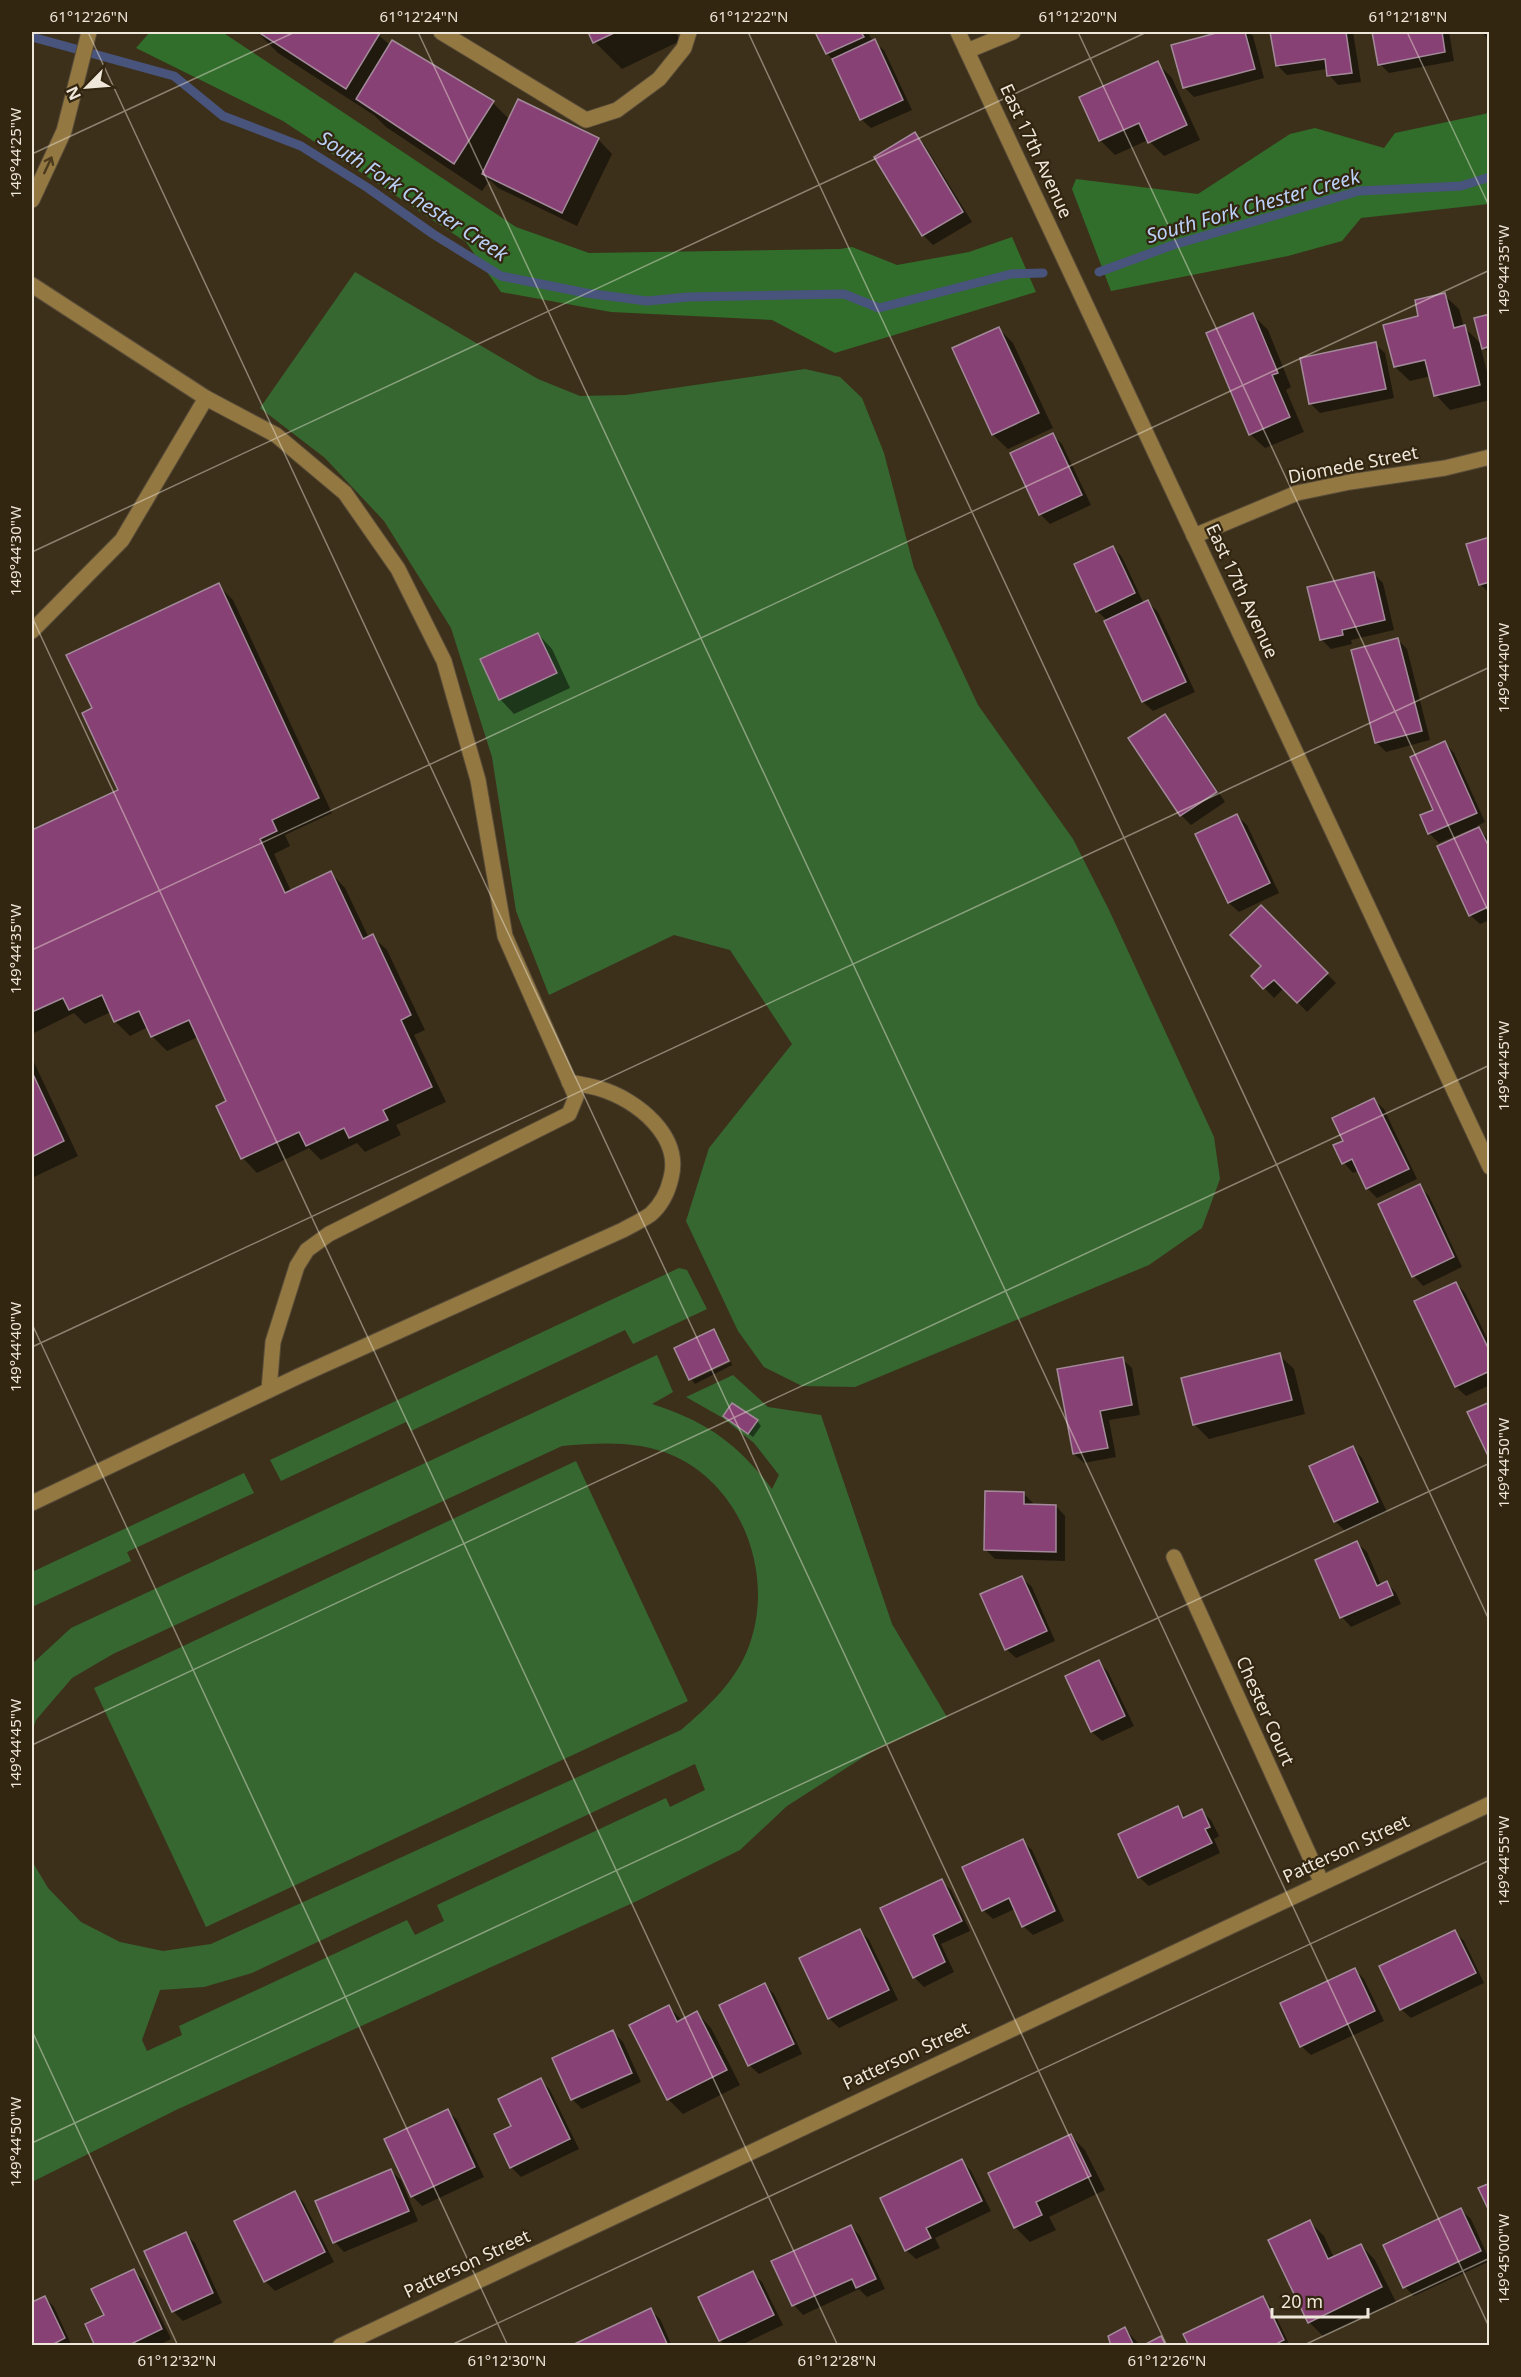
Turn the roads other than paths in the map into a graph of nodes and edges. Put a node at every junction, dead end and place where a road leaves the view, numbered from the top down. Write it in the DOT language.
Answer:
graph roads {
  1 [pos="89,32"];
  2 [pos="441,32"];
  3 [pos="689,32"];
  4 [pos="958,32"];
  5 [pos="1012,32"];
  6 [pos="968,51"];
  7 [pos="32,200"];
  8 [pos="32,285"];
  9 [pos="206,398"];
  10 [pos="1490,457"];
  11 [pos="1194,536"];
  12 [pos="32,631"];
  13 [pos="569,1082"];
  14 [pos="1490,1167"];
  15 [pos="269,1390"];
  16 [pos="32,1503"];
  17 [pos="1174,1557"];
  18 [pos="1490,1804"];
  19 [pos="1321,1881"];
  20 [pos="340,2346"];
  7 -- 1 [label="street, one-way"];
  2 -- 3 [label="street"];
  4 -- 6 [label="street, East 17th Avenue"];
  5 -- 6 [label="street"];
  6 -- 11 [label="street, East 17th Avenue"];
  8 -- 9 [label="street"];
  9 -- 12 [label="street"];
  9 -- 13 [label="street"];
  10 -- 11 [label="street, Diomede Street"];
  11 -- 14 [label="street, East 17th Avenue"];
  13 -- 15 [label="street"];
  13 -- 15 [label="street"];
  15 -- 16 [label="street"];
  17 -- 19 [label="street, Chester Court"];
  18 -- 19 [label="street, Patterson Street"];
  19 -- 20 [label="street, Patterson Street"];
}
